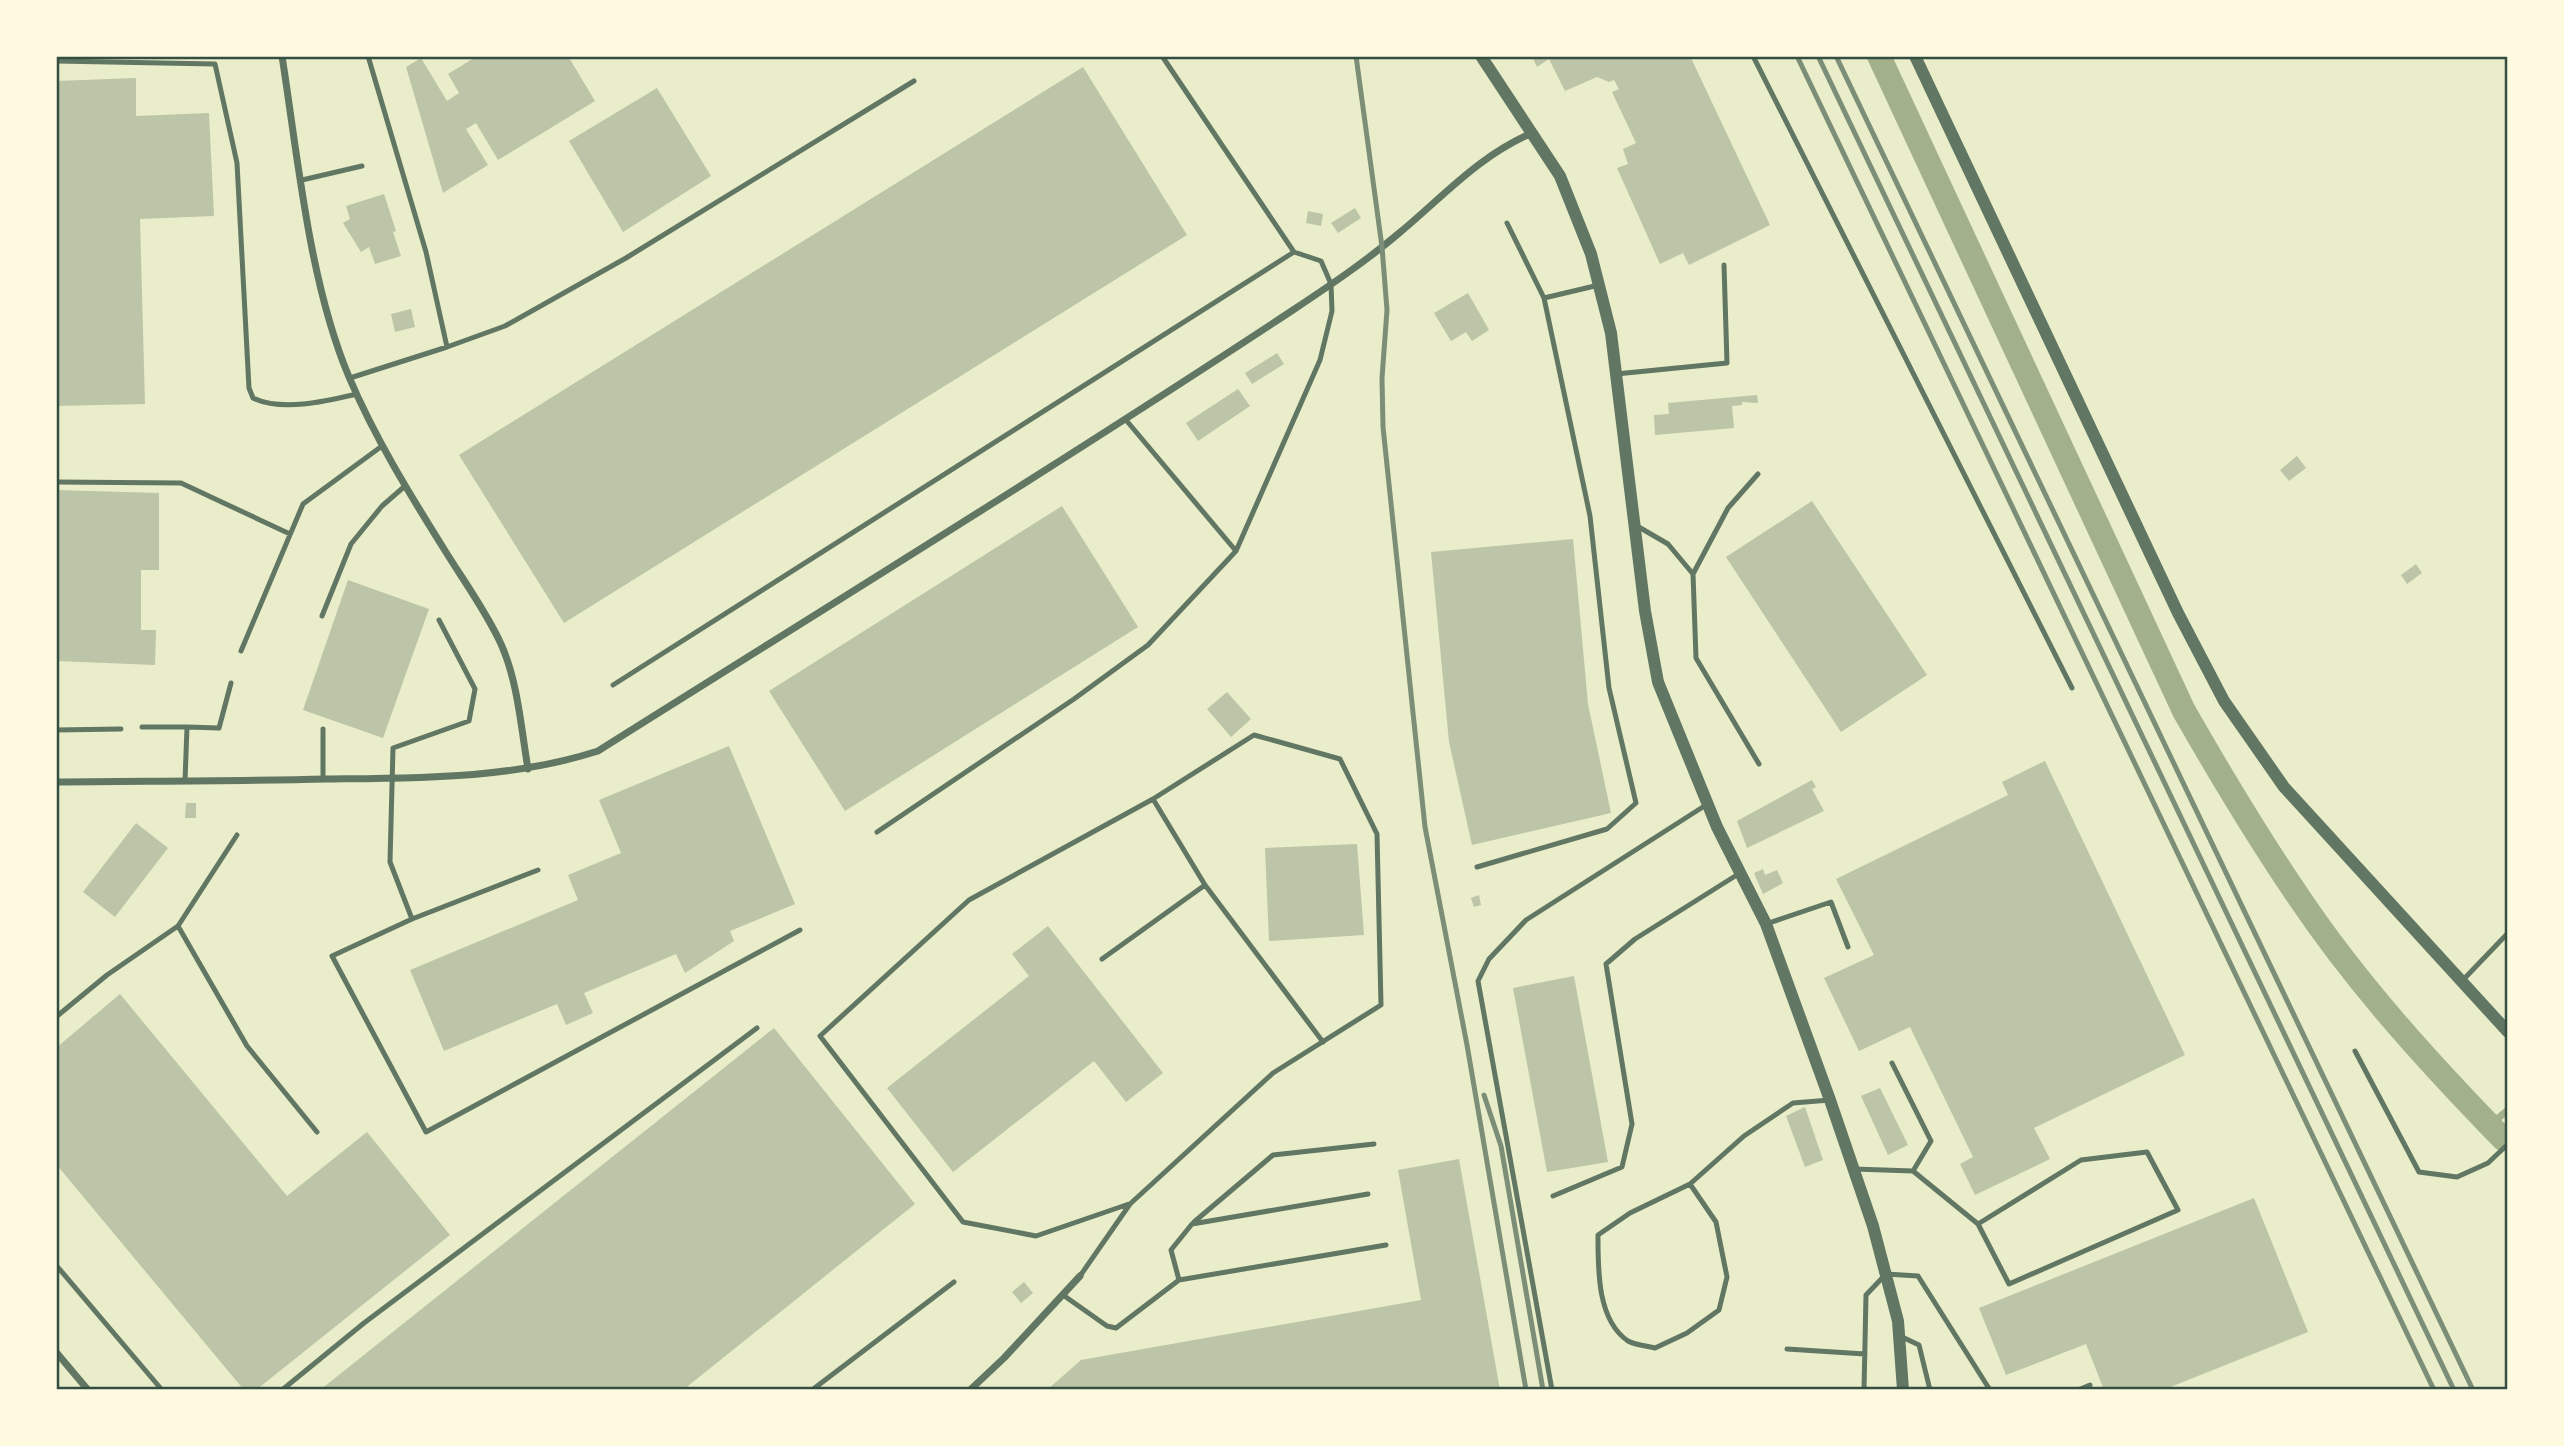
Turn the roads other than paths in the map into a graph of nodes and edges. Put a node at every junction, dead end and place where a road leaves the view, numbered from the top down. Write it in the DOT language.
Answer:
graph roads {
  1 [pos="282,56"];
  2 [pos="368,56"];
  3 [pos="1162,56"];
  4 [pos="1481,56"];
  5 [pos="1753,56"];
  6 [pos="1915,56"];
  7 [pos="56,61"];
  8 [pos="914,81"];
  9 [pos="1533,132"];
  10 [pos="362,166"];
  11 [pos="302,180"];
  12 [pos="1507,223"];
  13 [pos="1294,252"];
  14 [pos="1724,265"];
  15 [pos="1331,285"];
  16 [pos="1599,285"];
  17 [pos="1544,298"];
  18 [pos="447,347"];
  19 [pos="1616,374"];
  20 [pos="350,378"];
  21 [pos="357,394"];
  22 [pos="1126,420"];
  23 [pos="382,446"];
  24 [pos="1758,474"];
  25 [pos="56,482"];
  26 [pos="405,486"];
  27 [pos="1634,524"];
  28 [pos="290,534"];
  29 [pos="1236,551"];
  30 [pos="1693,573"];
  31 [pos="322,616"];
  32 [pos="439,620"];
  33 [pos="241,652"];
  34 [pos="231,682"];
  35 [pos="613,685"];
  36 [pos="2072,688"];
  37 [pos="142,727"];
  38 [pos="187,727"];
  39 [pos="121,729"];
  40 [pos="323,729"];
  41 [pos="56,730"];
  42 [pos="1759,764"];
  43 [pos="528,769"];
  44 [pos="391,778"];
  45 [pos="323,779"];
  46 [pos="185,781"];
  47 [pos="56,782"];
  48 [pos="1153,799"];
  49 [pos="1707,804"];
  50 [pos="877,832"];
  51 [pos="237,835"];
  52 [pos="1477,867"];
  53 [pos="538,870"];
  54 [pos="1740,873"];
  55 [pos="1205,885"];
  56 [pos="412,919"];
  57 [pos="1766,924"];
  58 [pos="178,926"];
  59 [pos="800,930"];
  60 [pos="2508,933"];
  61 [pos="1847,947"];
  62 [pos="1102,959"];
  63 [pos="2462,981"];
  64 [pos="56,1017"];
  65 [pos="757,1028"];
  66 [pos="2508,1032"];
  67 [pos="1323,1042"];
  68 [pos="2355,1051"];
  69 [pos="1892,1063"];
  70 [pos="1830,1100"];
  71 [pos="317,1132"];
  72 [pos="1374,1144"];
  73 [pos="2508,1144"];
  74 [pos="1854,1169"];
  75 [pos="1913,1171"];
  76 [pos="1690,1184"];
  77 [pos="1368,1194"];
  78 [pos="1553,1196"];
  79 [pos="1130,1204"];
  80 [pos="1192,1224"];
  81 [pos="1978,1224"];
  82 [pos="1386,1245"];
  83 [pos="56,1265"];
  84 [pos="1886,1274"];
  85 [pos="1080,1276"];
  86 [pos="1179,1280"];
  87 [pos="954,1282"];
  88 [pos="1063,1294"];
  89 [pos="1899,1335"];
  90 [pos="1787,1349"];
  91 [pos="56,1352"];
  92 [pos="1865,1354"];
  93 [pos="2090,1385"];
  94 [pos="88,1390"];
  95 [pos="162,1390"];
  96 [pos="282,1390"];
  97 [pos="812,1390"];
  98 [pos="970,1390"];
  99 [pos="1552,1390"];
  100 [pos="1864,1390"];
  101 [pos="1903,1390"];
  102 [pos="1930,1390"];
  103 [pos="1990,1390"];
  104 [pos="2078,1390"];
  1 -- 11 [label="street"];
  2 -- 18 [label="lane"];
  3 -- 13 [label="lane"];
  4 -- 9 [label="street"];
  5 -- 36 [label="lane"];
  6 -- 63 [label="street"];
  7 -- 21 [label="lane"];
  8 -- 18 [label="lane"];
  9 -- 15 [label="street"];
  9 -- 16 [label="street"];
  10 -- 11 [label="lane"];
  11 -- 20 [label="street"];
  12 -- 17 [label="lane"];
  13 -- 15 [label="lane"];
  13 -- 35 [label="lane"];
  14 -- 19 [label="lane"];
  15 -- 22 [label="street"];
  15 -- 29 [label="lane"];
  16 -- 17 [label="lane"];
  16 -- 19 [label="street"];
  17 -- 52 [label="lane"];
  18 -- 20 [label="lane"];
  19 -- 27 [label="street"];
  20 -- 21 [label="street"];
  21 -- 23 [label="street"];
  22 -- 29 [label="lane"];
  22 -- 43 [label="street"];
  23 -- 26 [label="street"];
  23 -- 28 [label="lane"];
  24 -- 30 [label="lane"];
  25 -- 28 [label="lane"];
  26 -- 31 [label="lane"];
  26 -- 43 [label="street"];
  27 -- 30 [label="lane"];
  27 -- 49 [label="street"];
  28 -- 33 [label="lane"];
  29 -- 50 [label="lane"];
  30 -- 42 [label="lane"];
  32 -- 44 [label="lane"];
  34 -- 38 [label="lane"];
  37 -- 38 [label="lane"];
  38 -- 46 [label="lane"];
  39 -- 41 [label="lane"];
  40 -- 45 [label="lane"];
  43 -- 44 [label="street"];
  44 -- 45 [label="street"];
  44 -- 56 [label="lane"];
  45 -- 46 [label="street"];
  46 -- 47 [label="street"];
  48 -- 55 [label="lane"];
  48 -- 67 [label="lane"];
  48 -- 79 [label="lane"];
  49 -- 54 [label="street"];
  49 -- 99 [label="lane"];
  51 -- 58 [label="lane"];
  53 -- 56 [label="lane"];
  54 -- 57 [label="street"];
  54 -- 78 [label="lane"];
  55 -- 62 [label="lane"];
  55 -- 67 [label="lane"];
  56 -- 59 [label="lane"];
  57 -- 61 [label="lane"];
  57 -- 70 [label="street"];
  58 -- 64 [label="lane"];
  58 -- 71 [label="lane"];
  60 -- 63 [label="lane"];
  63 -- 66 [label="street"];
  65 -- 96 [label="lane"];
  67 -- 79 [label="lane"];
  68 -- 73 [label="lane"];
  69 -- 75 [label="lane"];
  70 -- 74 [label="street"];
  70 -- 76 [label="lane"];
  72 -- 80 [label="lane"];
  74 -- 75 [label="lane"];
  74 -- 84 [label="street"];
  75 -- 81 [label="lane"];
  76 -- 76 [label="lane"];
  77 -- 80 [label="lane"];
  79 -- 85 [label="lane"];
  80 -- 86 [label="lane"];
  81 -- 81 [label="lane"];
  82 -- 86 [label="lane"];
  83 -- 95 [label="lane"];
  84 -- 89 [label="street"];
  84 -- 92 [label="lane"];
  84 -- 103 [label="lane"];
  85 -- 88 [label="street"];
  86 -- 88 [label="lane"];
  87 -- 97 [label="lane"];
  88 -- 98 [label="street"];
  89 -- 101 [label="street"];
  89 -- 102 [label="lane"];
  90 -- 92 [label="lane"];
  91 -- 94 [label="street"];
  92 -- 100 [label="lane"];
  93 -- 104 [label="lane"];
}
